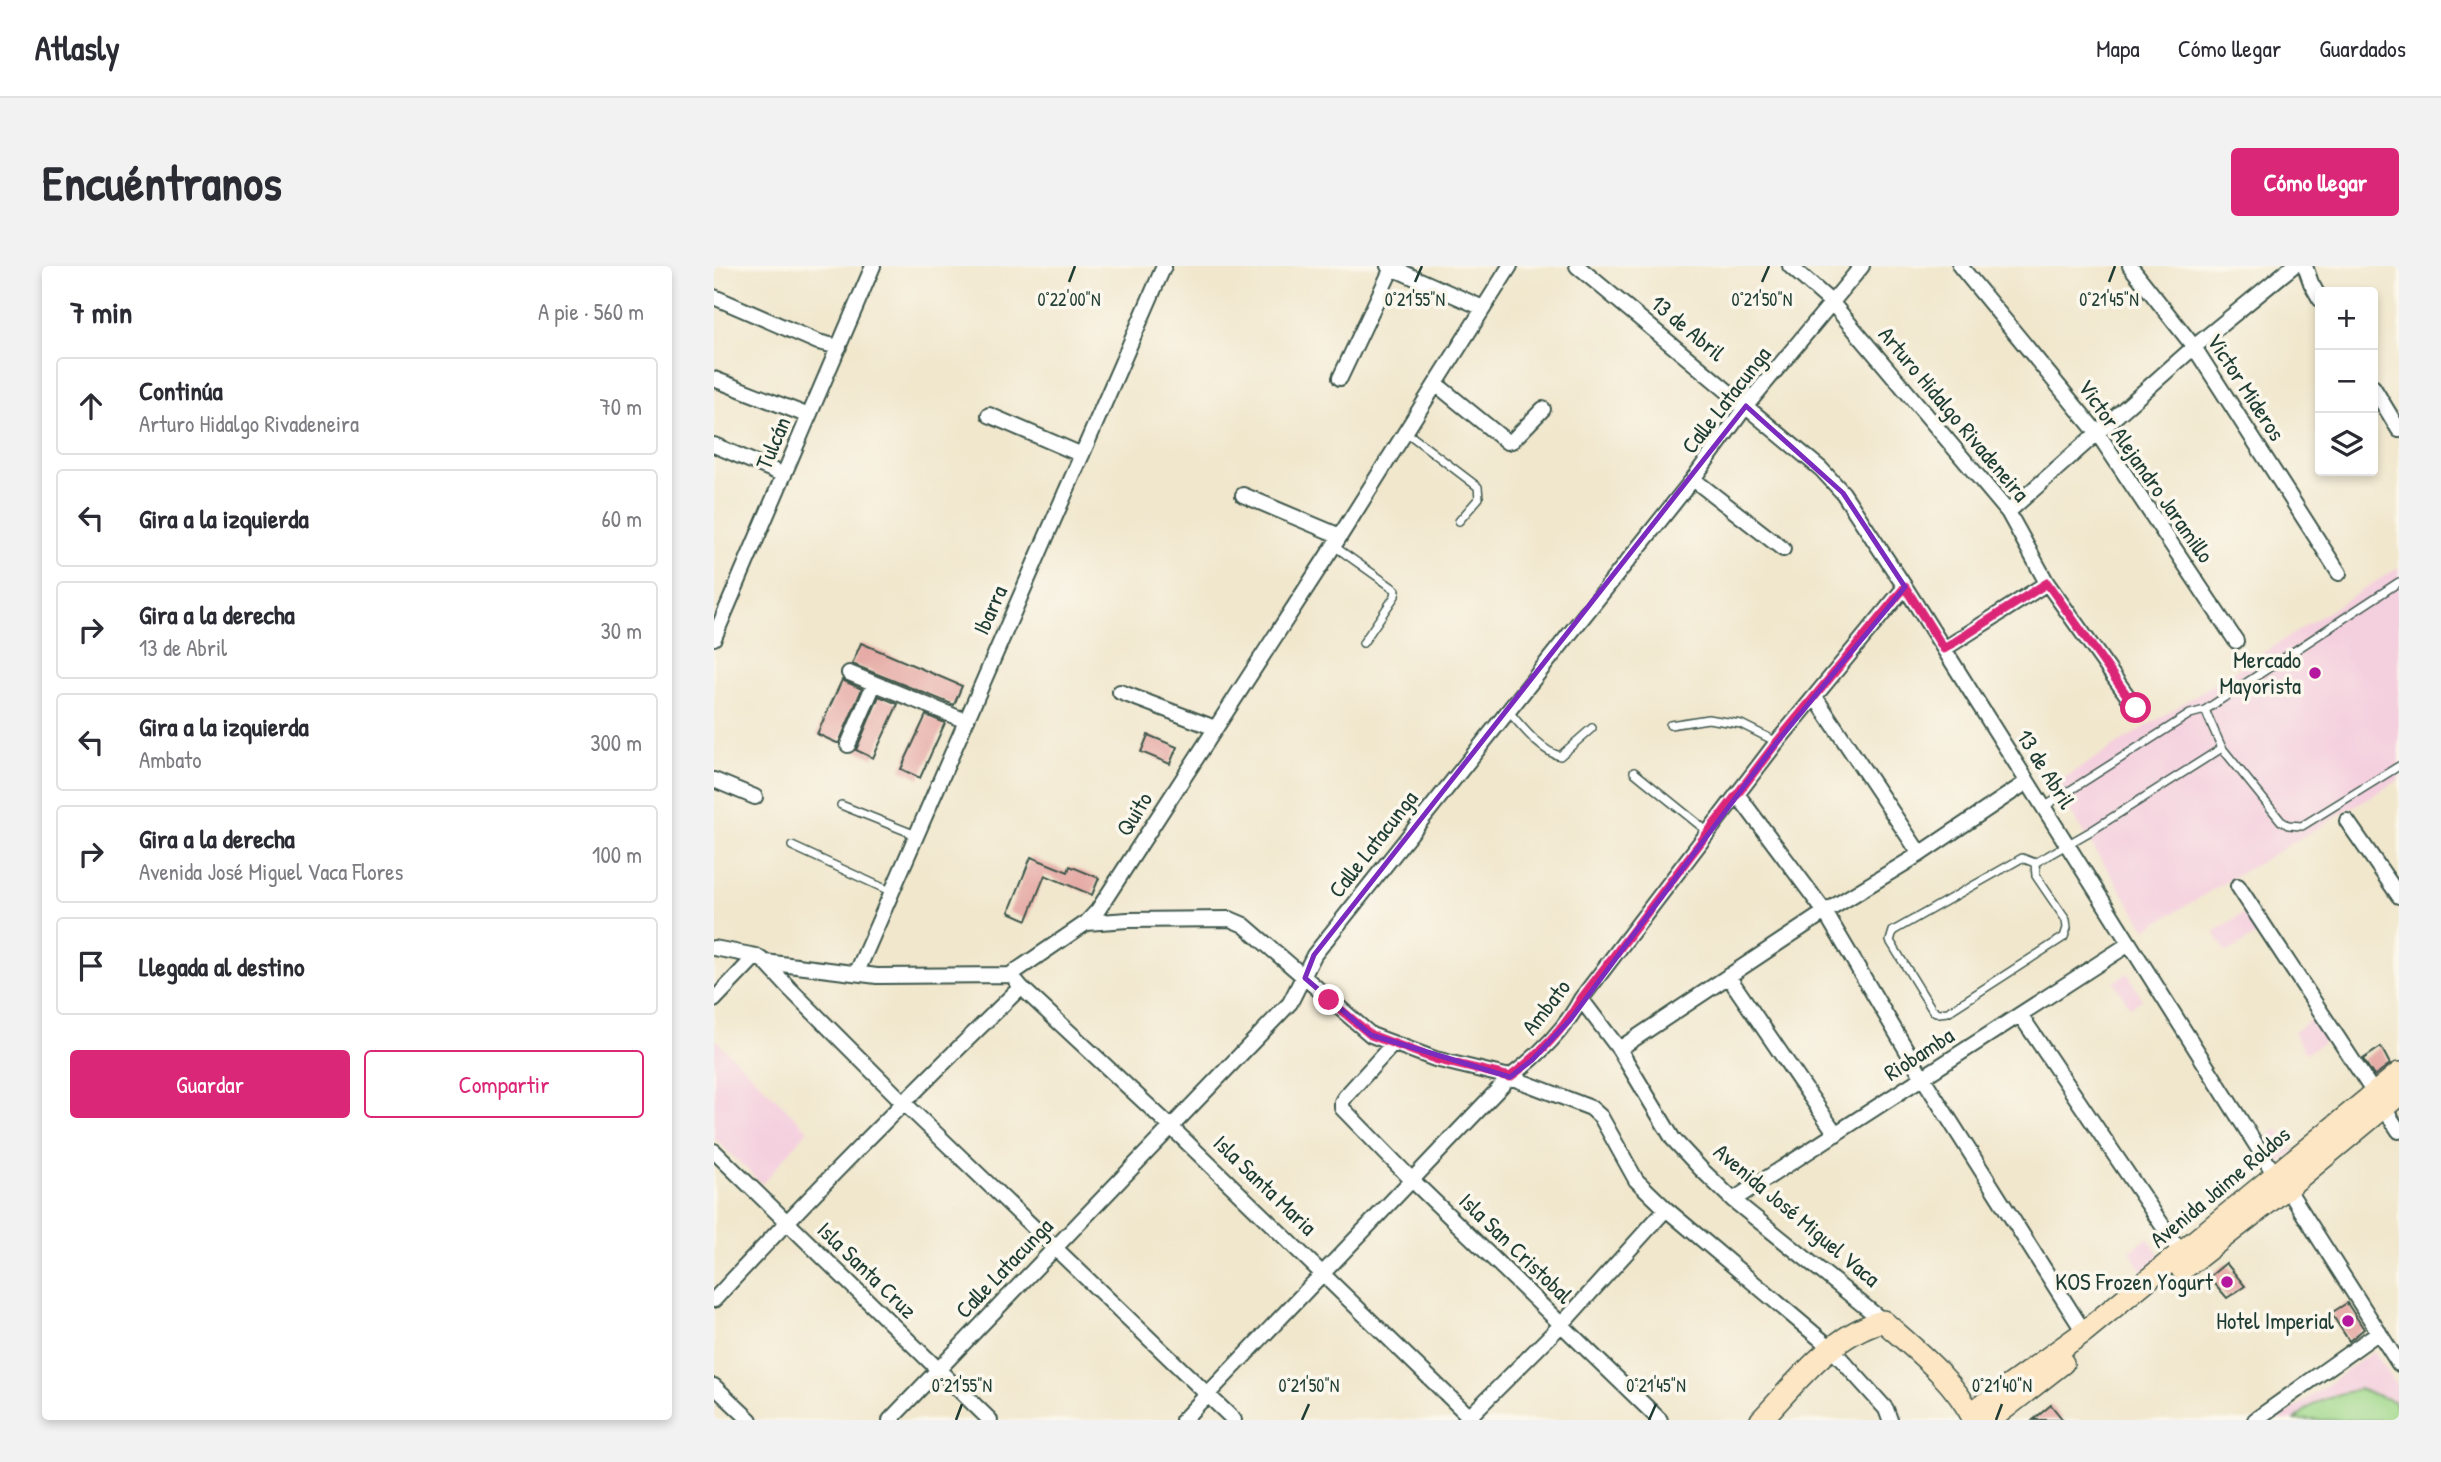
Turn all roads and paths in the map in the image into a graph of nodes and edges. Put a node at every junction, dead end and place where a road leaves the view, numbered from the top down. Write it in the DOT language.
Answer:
graph roads {
  1 [pos="873,266"];
  2 [pos="1164,266"];
  3 [pos="1510,266"];
  4 [pos="1577,266"];
  5 [pos="1790,266"];
  6 [pos="1862,266"];
  7 [pos="1960,266"];
  8 [pos="2130,266"];
  9 [pos="2293,266"];
  10 [pos="2305,266"];
  11 [pos="1390,267"];
  12 [pos="2315,290"];
  13 [pos="714,297"];
  14 [pos="1832,303"];
  15 [pos="1483,308"];
  16 [pos="839,347"];
  17 [pos="2194,347"];
  18 [pos="1340,378"];
  19 [pos="714,379"];
  20 [pos="1436,384"];
  21 [pos="2378,395"];
  22 [pos="1746,406"];
  23 [pos="1543,409"];
  24 [pos="989,415"];
  25 [pos="809,416"];
  26 [pos="2399,430"];
  27 [pos="1405,432"];
  28 [pos="2098,434"];
  29 [pos="714,445"];
  30 [pos="1082,455"];
  31 [pos="784,475"];
  32 [pos="1693,479"];
  33 [pos="1243,495"];
  34 [pos="2008,512"];
  35 [pos="1460,521"];
  36 [pos="1337,541"];
  37 [pos="1783,549"];
  38 [pos="2339,573"];
  39 [pos="2399,582"];
  40 [pos="2047,583"];
  41 [pos="1905,587"];
  42 [pos="714,638"];
  43 [pos="2236,641"];
  44 [pos="1363,643"];
  45 [pos="1944,649"];
  46 [pos="849,673"];
  47 [pos="874,684"];
  48 [pos="1120,692"];
  49 [pos="1815,697"];
  50 [pos="2136,708"];
  51 [pos="2206,710"];
  52 [pos="1507,711"];
  53 [pos="966,721"];
  54 [pos="1670,725"];
  55 [pos="1215,728"];
  56 [pos="1592,728"];
  57 [pos="1777,742"];
  58 [pos="848,745"];
  59 [pos="2222,748"];
  60 [pos="2399,765"];
  61 [pos="1634,772"];
  62 [pos="714,780"];
  63 [pos="2028,782"];
  64 [pos="1737,794"];
  65 [pos="755,797"];
  66 [pos="841,805"];
  67 [pos="2043,807"];
  68 [pos="2347,821"];
  69 [pos="1709,832"];
  70 [pos="916,835"];
  71 [pos="2067,845"];
  72 [pos="792,846"];
  73 [pos="1920,854"];
  74 [pos="2035,863"];
  75 [pos="2238,886"];
  76 [pos="892,892"];
  77 [pos="2399,896"];
  78 [pos="1825,912"];
  79 [pos="1086,923"];
  80 [pos="2129,944"];
  81 [pos="714,948"];
  82 [pos="761,959"];
  83 [pos="857,972"];
  84 [pos="1010,975"];
  85 [pos="1728,976"];
  86 [pos="1305,978"];
  87 [pos="1021,987"];
  88 [pos="1581,999"];
  89 [pos="714,1000"];
  90 [pos="2021,1016"];
  91 [pos="1393,1044"];
  92 [pos="1619,1049"];
  93 [pos="2399,1073"];
  94 [pos="1510,1077"];
  95 [pos="1923,1078"];
  96 [pos="2386,1098"];
  97 [pos="902,1101"];
  98 [pos="1170,1126"];
  99 [pos="2399,1131"];
  100 [pos="1836,1134"];
  101 [pos="714,1150"];
  102 [pos="1412,1180"];
  103 [pos="2281,1181"];
  104 [pos="1733,1200"];
  105 [pos="1666,1209"];
  106 [pos="786,1222"];
  107 [pos="1057,1247"];
  108 [pos="2181,1253"];
  109 [pos="1323,1272"];
  110 [pos="714,1300"];
  111 [pos="1883,1321"];
  112 [pos="1563,1323"];
  113 [pos="2084,1332"];
  114 [pos="2379,1332"];
  115 [pos="1831,1348"];
  116 [pos="2399,1364"];
  117 [pos="937,1369"];
  118 [pos="714,1386"];
  119 [pos="1207,1394"];
  120 [pos="1978,1418"];
  121 [pos="1469,1419"];
  122 [pos="750,1420"];
  123 [pos="890,1420"];
  124 [pos="990,1420"];
  125 [pos="1183,1420"];
  126 [pos="1234,1420"];
  127 [pos="1660,1420"];
  128 [pos="1761,1420"];
  129 [pos="1890,1420"];
  130 [pos="2255,1420"];
  1 -- 16 [label="street, Tulcán"];
  2 -- 30 [label="street, Ibarra"];
  3 -- 15 [label="street, Quito"];
  4 -- 22 [label="street, 13 de Abril"];
  5 -- 14 [label="street, Arturo Hidalgo Rivadeneira"];
  6 -- 14 [label="street, Calle Latacunga"];
  7 -- 28 [label="street, Victor Alejandro Jaramillo"];
  8 -- 17 [label="street, Victor Mideros"];
  9 -- 17 [label="street"];
  10 -- 12 [label="street"];
  11 -- 15 [label="street"];
  11 -- 18 [label="street"];
  13 -- 16 [label="street"];
  14 -- 22 [label="street, Calle Latacunga"];
  14 -- 34 [label="street, Arturo Hidalgo Rivadeneira"];
  15 -- 20 [label="street, Quito"];
  16 -- 25 [label="street, Tulcán"];
  17 -- 28 [label="street"];
  17 -- 38 [label="street, Victor Mideros"];
  19 -- 25 [label="street"];
  20 -- 23 [label="street"];
  20 -- 27 [label="street, Quito"];
  21 -- 26 [label="street"];
  22 -- 32 [label="street, Calle Latacunga"];
  22 -- 41 [label="street, 13 de Abril"];
  24 -- 30 [label="street"];
  25 -- 31 [label="street, Tulcán"];
  27 -- 35 [label="lane"];
  27 -- 36 [label="street, Quito"];
  28 -- 34 [label="street"];
  28 -- 43 [label="street, Victor Alejandro Jaramillo"];
  29 -- 31 [label="street"];
  30 -- 53 [label="street, Ibarra"];
  31 -- 42 [label="street, Tulcán"];
  32 -- 37 [label="street"];
  32 -- 52 [label="street, Calle Latacunga"];
  33 -- 36 [label="street"];
  34 -- 40 [label="street, Arturo Hidalgo Rivadeneira"];
  36 -- 44 [label="lane"];
  36 -- 55 [label="street, Quito"];
  39 -- 51 [label="lane"];
  40 -- 45 [label="street"];
  40 -- 50 [label="street, Arturo Hidalgo Rivadeneira"];
  41 -- 45 [label="street, 13 de Abril"];
  41 -- 49 [label="street, Ambato"];
  45 -- 63 [label="street, 13 de Abril"];
  46 -- 47 [label="street"];
  47 -- 53 [label="street"];
  47 -- 58 [label="street"];
  48 -- 55 [label="street"];
  49 -- 57 [label="street, Ambato"];
  49 -- 73 [label="street"];
  51 -- 59 [label="lane"];
  51 -- 67 [label="lane"];
  52 -- 56 [label="lane"];
  52 -- 86 [label="street, Calle Latacunga"];
  53 -- 70 [label="street, Ibarra"];
  54 -- 57 [label="lane"];
  55 -- 79 [label="street, Quito"];
  57 -- 64 [label="street, Ambato"];
  59 -- 60 [label="lane"];
  59 -- 71 [label="lane"];
  61 -- 69 [label="lane"];
  62 -- 65 [label="street"];
  63 -- 67 [label="street, 13 de Abril"];
  63 -- 73 [label="street"];
  64 -- 69 [label="street, Ambato"];
  64 -- 78 [label="street"];
  66 -- 70 [label="lane"];
  67 -- 71 [label="street, 13 de Abril"];
  68 -- 77 [label="street"];
  69 -- 88 [label="street, Ambato"];
  70 -- 76 [label="street, Ibarra"];
  71 -- 74 [label="lane"];
  71 -- 80 [label="street, 13 de Abril"];
  72 -- 76 [label="lane"];
  73 -- 78 [label="street"];
  74 -- 74 [label="lane"];
  75 -- 96 [label="street"];
  76 -- 83 [label="street, Ibarra"];
  78 -- 85 [label="street"];
  78 -- 95 [label="street"];
  79 -- 84 [label="street, Quito"];
  79 -- 86 [label="street"];
  80 -- 90 [label="street, Riobamba"];
  80 -- 103 [label="street, 13 de Abril"];
  81 -- 82 [label="street"];
  82 -- 83 [label="street"];
  82 -- 89 [label="street"];
  82 -- 97 [label="street"];
  83 -- 84 [label="street"];
  84 -- 87 [label="street"];
  85 -- 92 [label="street"];
  85 -- 100 [label="street"];
  86 -- 91 [label="street"];
  86 -- 98 [label="street, Calle Latacunga"];
  87 -- 97 [label="street"];
  87 -- 98 [label="street, Isla Santa Maria"];
  88 -- 92 [label="street, Avenida José Miguel Vaca"];
  88 -- 94 [label="street, Ambato"];
  90 -- 95 [label="street, Riobamba"];
  90 -- 108 [label="street"];
  91 -- 94 [label="street"];
  91 -- 102 [label="street, Isla San Cristobal"];
  92 -- 104 [label="street, Avenida José Miguel Vaca"];
  93 -- 96 [label="street, Avenida Jaime Roldos"];
  94 -- 102 [label="street, Ambato"];
  94 -- 105 [label="street"];
  95 -- 100 [label="street, Riobamba"];
  95 -- 113 [label="street"];
  96 -- 99 [label="street"];
  96 -- 103 [label="street, Avenida Jaime Roldos"];
  97 -- 106 [label="street"];
  97 -- 107 [label="street"];
  98 -- 107 [label="street, Calle Latacunga"];
  98 -- 109 [label="street, Isla Santa Maria"];
  100 -- 104 [label="street, Riobamba"];
  101 -- 106 [label="street, Isla Santa Cruz"];
  102 -- 109 [label="street, Ambato"];
  102 -- 112 [label="street, Isla San Cristobal"];
  103 -- 108 [label="street, Avenida Jaime Roldos"];
  103 -- 114 [label="street, 13 de Abril"];
  103 -- 120 [label="street, Avenida Jaime Roldos"];
  104 -- 111 [label="street, Avenida José Miguel Vaca"];
  105 -- 112 [label="street"];
  105 -- 115 [label="street"];
  106 -- 110 [label="street"];
  106 -- 117 [label="street, Isla Santa Cruz"];
  107 -- 117 [label="street, Calle Latacunga"];
  107 -- 119 [label="street"];
  108 -- 113 [label="street, Avenida Jaime Roldos"];
  109 -- 119 [label="street, Ambato"];
  109 -- 121 [label="street, Isla Santa Maria"];
  111 -- 115 [label="street"];
  111 -- 120 [label="street, Avenida José Miguel Vaca"];
  112 -- 121 [label="street"];
  112 -- 127 [label="street, Isla San Cristobal"];
  113 -- 120 [label="street, Avenida Jaime Roldos"];
  114 -- 116 [label="street, 13 de Abril"];
  114 -- 130 [label="street"];
  115 -- 128 [label="street"];
  115 -- 129 [label="street"];
  117 -- 123 [label="street, Calle Latacunga"];
  117 -- 124 [label="street, Isla Santa Cruz"];
  118 -- 122 [label="street"];
  119 -- 125 [label="street, Ambato"];
  119 -- 126 [label="street"];
}
